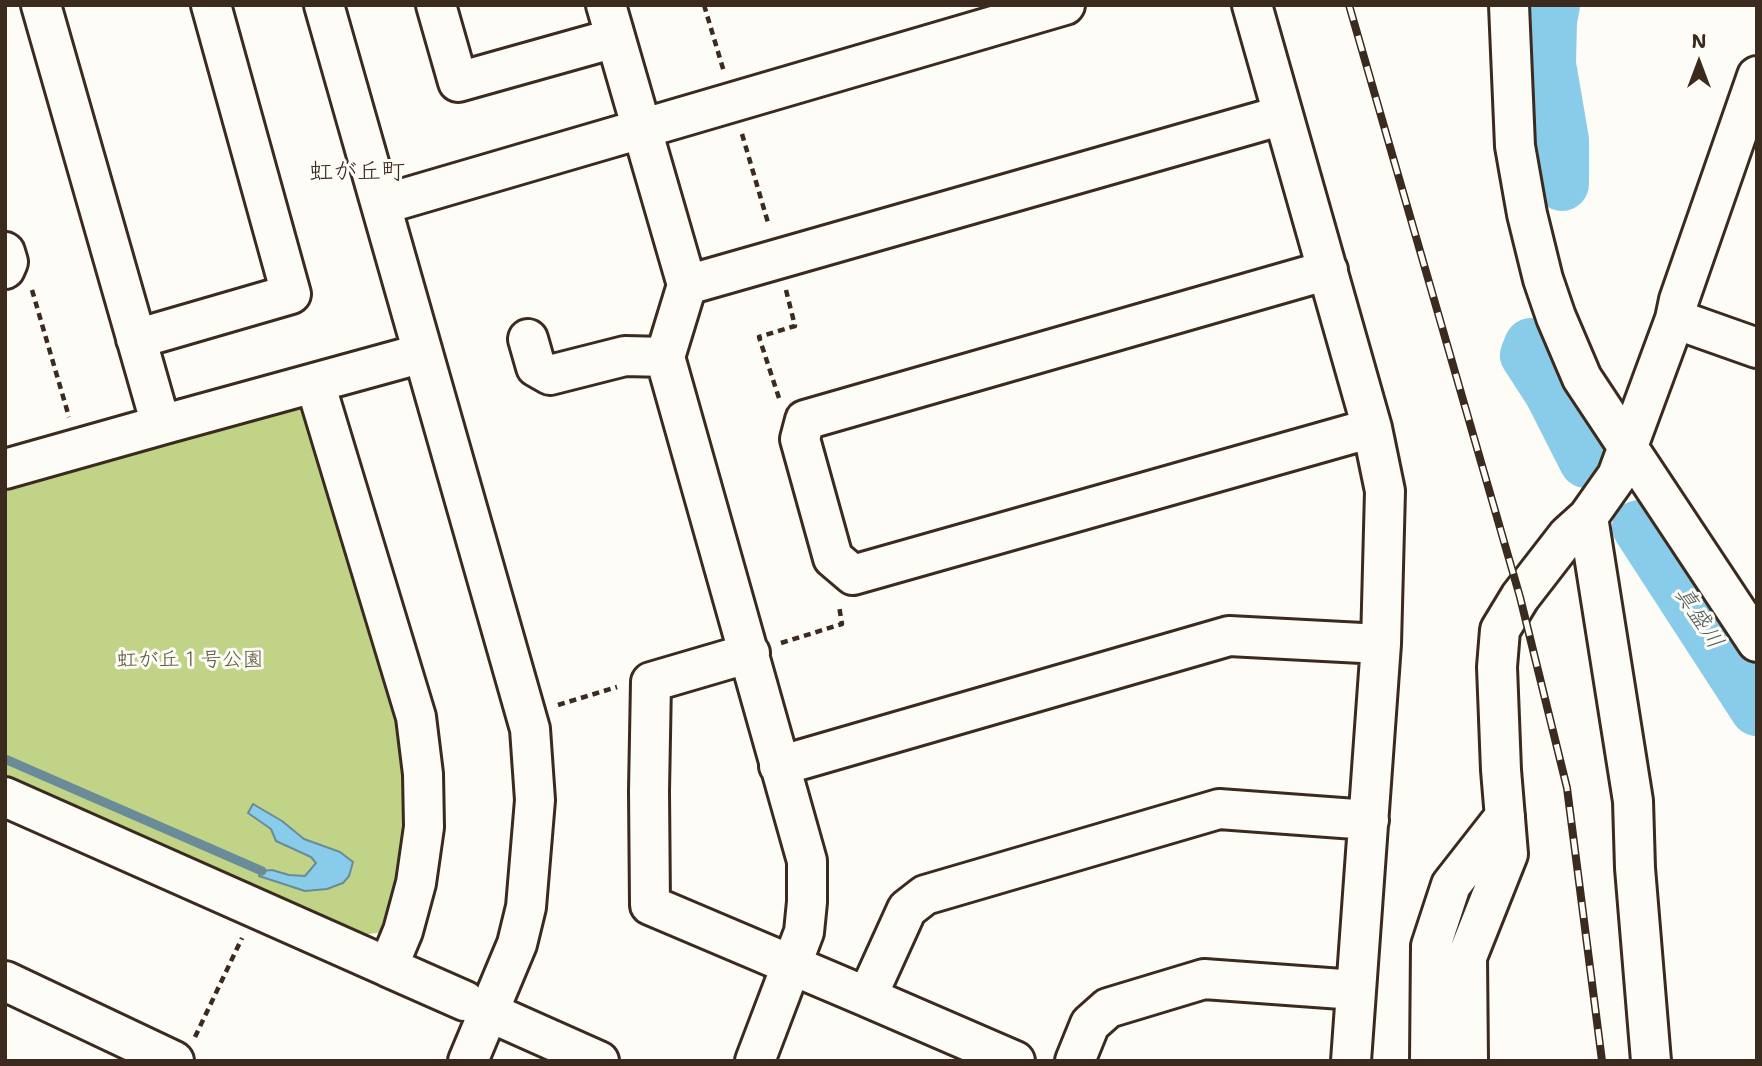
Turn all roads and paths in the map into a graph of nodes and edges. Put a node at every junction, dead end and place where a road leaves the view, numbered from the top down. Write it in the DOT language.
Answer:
graph roads {
  1 [pos="41,5"];
  2 [pos="211,5"];
  3 [pos="324,5"];
  4 [pos="436,5"];
  5 [pos="704,5"];
  6 [pos="1065,5"];
  7 [pos="1252,5"];
  8 [pos="1509,5"];
  9 [pos="610,22"];
  10 [pos="1757,76"];
  11 [pos="733,102"];
  12 [pos="1283,115"];
  13 [pos="641,128"];
  14 [pos="381,205"];
  15 [pos="772,235"];
  16 [pos="5,252"];
  17 [pos="1328,270"];
  18 [pos="19,279"];
  19 [pos="687,285"];
  20 [pos="785,286"];
  21 [pos="1675,319"];
  22 [pos="136,339"];
  23 [pos="528,339"];
  24 [pos="1757,348"];
  25 [pos="423,353"];
  26 [pos="665,357"];
  27 [pos="315,383"];
  28 [pos="779,399"];
  29 [pos="161,425"];
  30 [pos="1372,428"];
  31 [pos="78,449"];
  32 [pos="1628,449"];
  33 [pos="5,469"];
  34 [pos="1588,517"];
  35 [pos="838,595"];
  36 [pos="1741,595"];
  37 [pos="1757,642"];
  38 [pos="1381,644"];
  39 [pos="750,653"];
  40 [pos="652,682"];
  41 [pos="555,706"];
  42 [pos="779,766"];
  43 [pos="5,797"];
  44 [pos="1505,816"];
  45 [pos="1369,820"];
  46 [pos="256,908"];
  47 [pos="793,965"];
  48 [pos="388,967"];
  49 [pos="5,981"];
  50 [pos="1356,990"];
  51 [pos="867,997"];
  52 [pos="477,1006"];
  53 [pos="182,1055"];
  54 [pos="588,1058"];
  55 [pos="468,1061"];
  56 [pos="755,1061"];
  57 [pos="1015,1061"];
  58 [pos="1075,1061"];
  59 [pos="1351,1061"];
  60 [pos="1430,1061"];
  61 [pos="1468,1061"];
  62 [pos="1650,1061"];
  1 -- 22 [label="street"];
  2 -- 22 [label="street"];
  3 -- 14 [label="street"];
  4 -- 9 [label="street"];
  5 -- 11 [label="path"];
  6 -- 11 [label="street"];
  7 -- 12 [label="street"];
  8 -- 32 [label="street"];
  9 -- 13 [label="street"];
  10 -- 21 [label="street"];
  11 -- 13 [label="street"];
  11 -- 15 [label="path"];
  12 -- 17 [label="street"];
  12 -- 19 [label="street"];
  13 -- 14 [label="street"];
  13 -- 19 [label="street"];
  14 -- 25 [label="street"];
  16 -- 18 [label="street"];
  17 -- 30 [label="street"];
  17 -- 30 [label="street"];
  18 -- 31 [label="path"];
  19 -- 26 [label="street"];
  20 -- 28 [label="path"];
  21 -- 24 [label="street"];
  21 -- 32 [label="street"];
  22 -- 29 [label="street"];
  23 -- 26 [label="street"];
  25 -- 27 [label="street"];
  25 -- 52 [label="street"];
  26 -- 39 [label="street"];
  27 -- 29 [label="street"];
  27 -- 48 [label="street"];
  29 -- 31 [label="street"];
  30 -- 38 [label="street"];
  31 -- 33 [label="street"];
  32 -- 34 [label="street"];
  32 -- 36 [label="street"];
  34 -- 44 [label="street"];
  34 -- 62 [label="street"];
  35 -- 39 [label="path"];
  36 -- 37 [label="street"];
  38 -- 42 [label="street"];
  38 -- 45 [label="street"];
  39 -- 40 [label="street"];
  39 -- 42 [label="street"];
  40 -- 41 [label="path"];
  40 -- 47 [label="street"];
  42 -- 47 [label="street"];
  43 -- 46 [label="street"];
  44 -- 60 [label="street"];
  44 -- 61 [label="street"];
  45 -- 50 [label="street"];
  45 -- 51 [label="street"];
  46 -- 48 [label="street"];
  46 -- 53 [label="path"];
  47 -- 51 [label="street"];
  47 -- 56 [label="street"];
  48 -- 52 [label="street"];
  49 -- 53 [label="street"];
  50 -- 58 [label="street"];
  50 -- 59 [label="street"];
  51 -- 57 [label="street"];
  52 -- 54 [label="street"];
  52 -- 55 [label="street"];
}
